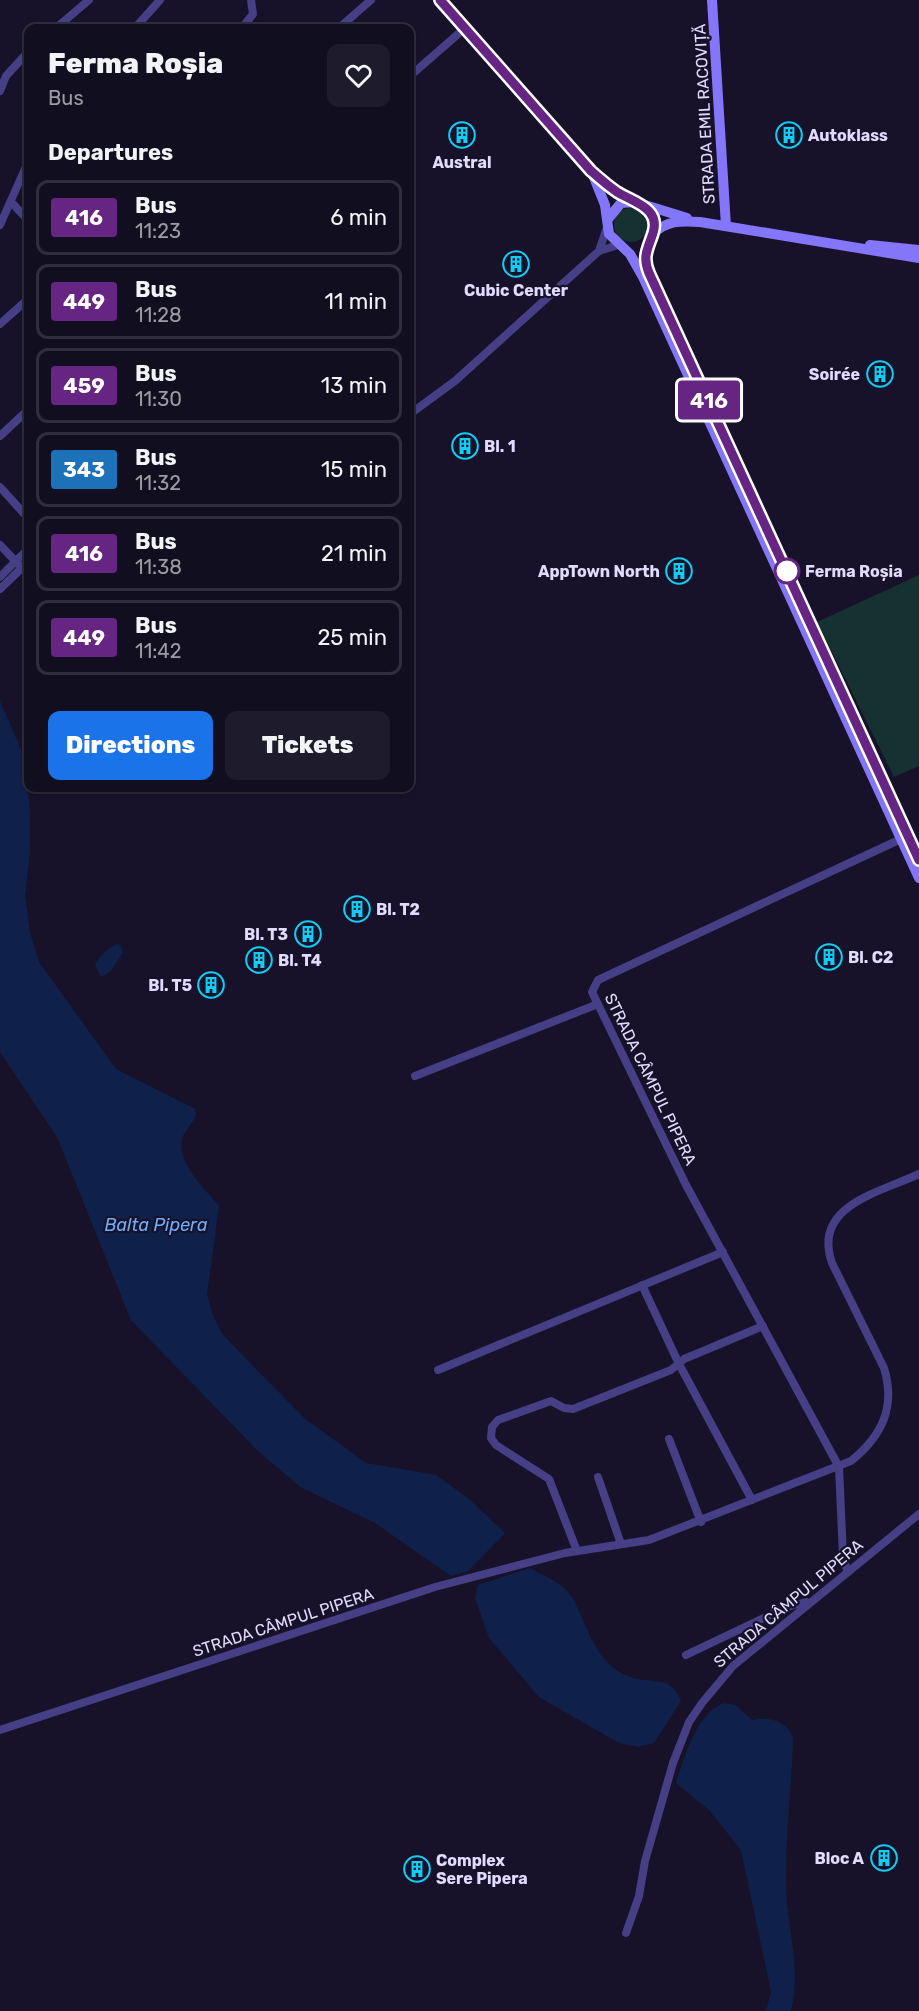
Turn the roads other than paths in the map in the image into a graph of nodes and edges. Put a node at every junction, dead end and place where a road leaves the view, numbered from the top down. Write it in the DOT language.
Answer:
graph roads {
  1 [pos="89,0"];
  2 [pos="160,0"];
  3 [pos="251,0"];
  4 [pos="371,0"];
  5 [pos="440,0"];
  6 [pos="712,0"];
  7 [pos="61,24"];
  8 [pos="139,24"];
  9 [pos="245,24"];
  10 [pos="344,24"];
  11 [pos="465,28"];
  12 [pos="24,58"];
  13 [pos="414,73"];
  14 [pos="0,91"];
  15 [pos="24,171"];
  16 [pos="591,171"];
  17 [pos="11,202"];
  18 [pos="638,203"];
  19 [pos="24,216"];
  20 [pos="700,222"];
  21 [pos="607,223"];
  22 [pos="0,225"];
  23 [pos="726,226"];
  24 [pos="650,239"];
  25 [pos="621,247"];
  26 [pos="862,249"];
  27 [pos="919,250"];
  28 [pos="599,251"];
  29 [pos="919,258"];
  30 [pos="24,303"];
  31 [pos="0,324"];
  32 [pos="414,411"];
  33 [pos="24,414"];
  34 [pos="0,436"];
  35 [pos="0,487"];
  36 [pos="24,514"];
  37 [pos="0,545"];
  38 [pos="22,564"];
  39 [pos="0,577"];
  40 [pos="0,589"];
  41 [pos="901,839"];
  42 [pos="919,860"];
  43 [pos="919,878"];
  44 [pos="598,1004"];
  45 [pos="415,1076"];
  46 [pos="919,1174"];
  47 [pos="723,1251"];
  48 [pos="642,1285"];
  49 [pos="763,1326"];
  50 [pos="680,1364"];
  51 [pos="438,1370"];
  52 [pos="669,1439"];
  53 [pos="839,1467"];
  54 [pos="598,1477"];
  55 [pos="752,1500"];
  56 [pos="919,1514"];
  57 [pos="701,1521"];
  58 [pos="621,1544"];
  59 [pos="577,1551"];
  60 [pos="847,1570"];
  61 [pos="810,1601"];
  62 [pos="686,1655"];
  63 [pos="0,1730"];
  64 [pos="626,1933"];
  1 -- 7 [label="street"];
  2 -- 8 [label="street"];
  3 -- 9 [label="street"];
  4 -- 10 [label="street"];
  5 -- 11 [label="main road"];
  6 -- 23 [label="main road, STRADA EMIL RACOVIȚĂ"];
  11 -- 13 [label="street"];
  11 -- 16 [label="main road"];
  12 -- 14 [label="street"];
  15 -- 17 [label="street"];
  16 -- 18 [label="main road"];
  16 -- 21 [label="main road"];
  17 -- 19 [label="street"];
  17 -- 22 [label="street"];
  18 -- 20 [label="main road"];
  18 -- 21 [label="main road"];
  18 -- 24 [label="main road"];
  20 -- 23 [label="main road"];
  20 -- 24 [label="main road"];
  21 -- 25 [label="main road"];
  21 -- 28 [label="street"];
  23 -- 26 [label="main road"];
  24 -- 25 [label="main road"];
  24 -- 42 [label="main road"];
  25 -- 28 [label="street"];
  25 -- 41 [label="main road"];
  26 -- 27 [label="main road"];
  26 -- 29 [label="main road"];
  28 -- 32 [label="street"];
  30 -- 31 [label="street"];
  33 -- 34 [label="street"];
  35 -- 36 [label="street"];
  37 -- 38 [label="street"];
  38 -- 39 [label="street"];
  38 -- 40 [label="street"];
  41 -- 43 [label="main road"];
  41 -- 44 [label="street, STRADA CÂMPUL PIPERA"];
  44 -- 45 [label="street"];
  44 -- 47 [label="street, STRADA CÂMPUL PIPERA"];
  46 -- 53 [label="street"];
  47 -- 48 [label="street"];
  47 -- 49 [label="street, STRADA CÂMPUL PIPERA"];
  48 -- 50 [label="street"];
  48 -- 51 [label="street"];
  49 -- 50 [label="street"];
  49 -- 53 [label="street, STRADA CÂMPUL PIPERA"];
  50 -- 55 [label="street"];
  50 -- 59 [label="street"];
  52 -- 57 [label="street"];
  53 -- 55 [label="street, STRADA CÂMPUL PIPERA"];
  53 -- 60 [label="street"];
  54 -- 58 [label="street"];
  55 -- 57 [label="street, STRADA CÂMPUL PIPERA"];
  56 -- 60 [label="street, STRADA CÂMPUL PIPERA"];
  57 -- 58 [label="street, STRADA CÂMPUL PIPERA"];
  58 -- 59 [label="street, STRADA CÂMPUL PIPERA"];
  59 -- 63 [label="street, STRADA CÂMPUL PIPERA"];
  60 -- 61 [label="street, STRADA CÂMPUL PIPERA"];
  61 -- 62 [label="street"];
  61 -- 64 [label="street, STRADA CÂMPUL PIPERA"];
}
